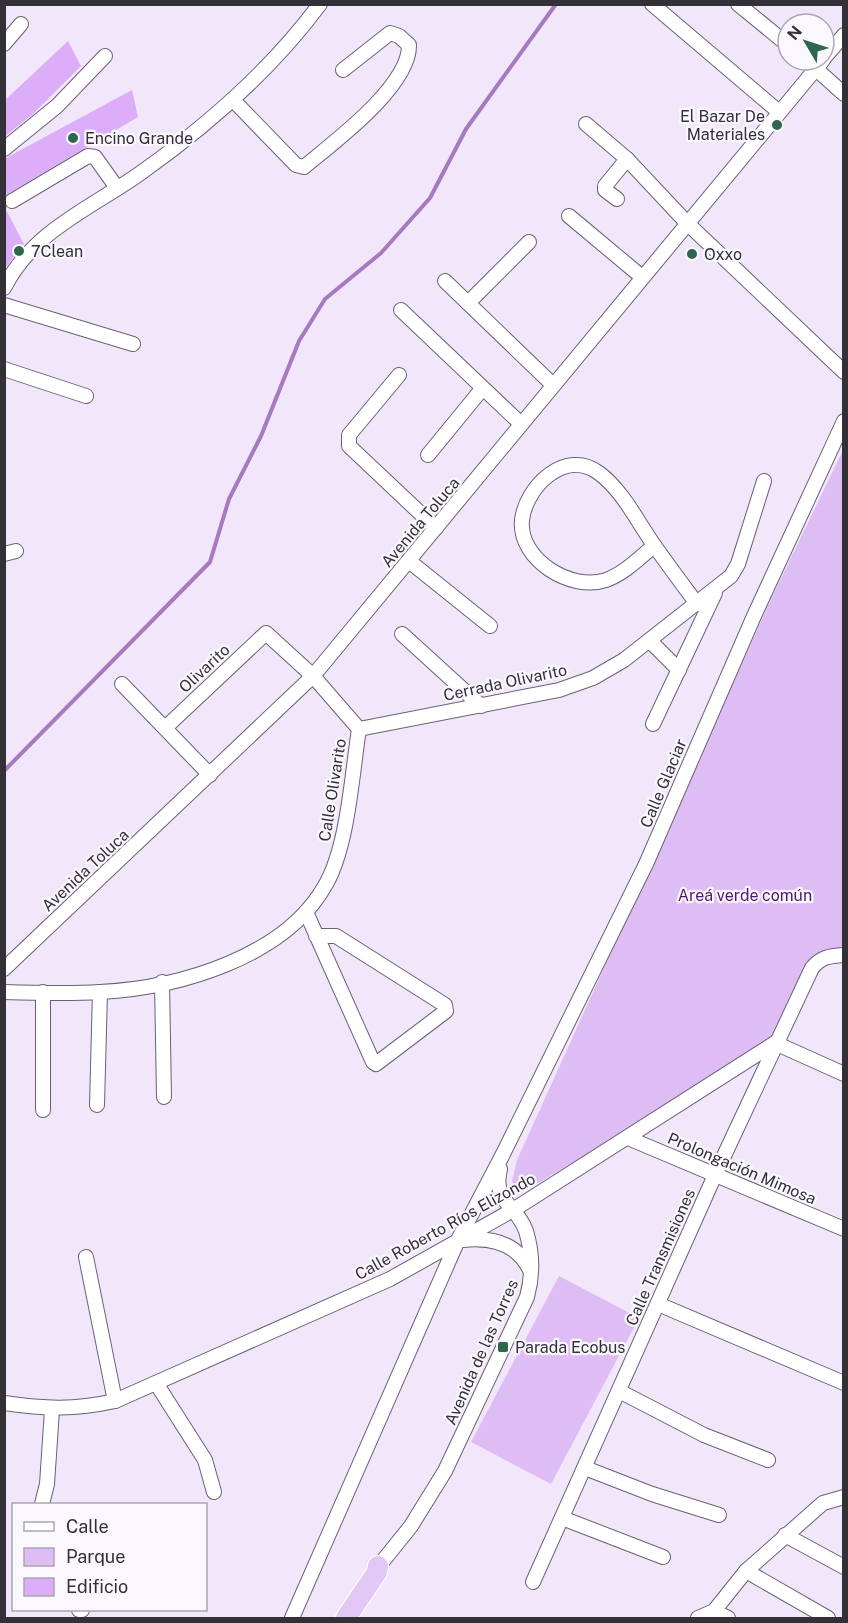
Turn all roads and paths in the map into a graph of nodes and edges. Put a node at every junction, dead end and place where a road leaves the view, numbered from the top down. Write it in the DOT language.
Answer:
graph roads {
  1 [pos="320,4"];
  2 [pos="652,4"];
  3 [pos="738,4"];
  4 [pos="21,24"];
  5 [pos="776,35"];
  6 [pos="4,44"];
  7 [pos="105,56"];
  8 [pos="342,70"];
  9 [pos="809,72"];
  10 [pos="825,72"];
  11 [pos="843,94"];
  12 [pos="234,101"];
  13 [pos="779,112"];
  14 [pos="586,124"];
  15 [pos="4,149"];
  16 [pos="627,159"];
  17 [pos="117,188"];
  18 [pos="617,199"];
  19 [pos="12,201"];
  20 [pos="569,216"];
  21 [pos="687,223"];
  22 [pos="529,242"];
  23 [pos="642,277"];
  24 [pos="446,281"];
  25 [pos="4,288"];
  26 [pos="468,303"];
  27 [pos="4,304"];
  28 [pos="402,310"];
  29 [pos="133,344"];
  30 [pos="4,369"];
  31 [pos="843,372"];
  32 [pos="399,375"];
  33 [pos="553,385"];
  34 [pos="482,389"];
  35 [pos="86,396"];
  36 [pos="843,421"];
  37 [pos="521,424"];
  38 [pos="428,455"];
  39 [pos="764,481"];
  40 [pos="436,528"];
  41 [pos="654,546"];
  42 [pos="409,561"];
  43 [pos="717,590"];
  44 [pos="697,604"];
  45 [pos="490,626"];
  46 [pos="266,633"];
  47 [pos="402,634"];
  48 [pos="650,641"];
  49 [pos="680,670"];
  50 [pos="313,676"];
  51 [pos="122,684"];
  52 [pos="481,706"];
  53 [pos="653,724"];
  54 [pos="165,728"];
  55 [pos="359,729"];
  56 [pos="210,776"];
  57 [pos="306,912"];
  58 [pos="316,936"];
  59 [pos="843,955"];
  60 [pos="4,969"];
  61 [pos="162,982"];
  62 [pos="4,992"];
  63 [pos="43,992"];
  64 [pos="100,992"];
  65 [pos="775,1043"];
  66 [pos="843,1074"];
  67 [pos="164,1097"];
  68 [pos="97,1105"];
  69 [pos="44,1110"];
  70 [pos="628,1138"];
  71 [pos="503,1154"];
  72 [pos="715,1175"];
  73 [pos="513,1210"];
  74 [pos="843,1229"];
  75 [pos="458,1240"];
  76 [pos="86,1257"];
  77 [pos="533,1275"];
  78 [pos="658,1304"];
  79 [pos="156,1383"];
  80 [pos="843,1383"];
  81 [pos="619,1391"];
  82 [pos="115,1401"];
  83 [pos="4,1403"];
  84 [pos="52,1410"];
  85 [pos="768,1460"];
  86 [pos="585,1468"];
  87 [pos="47,1484"];
  88 [pos="214,1492"];
  89 [pos="843,1497"];
  90 [pos="828,1501"];
  91 [pos="42,1503"];
  92 [pos="53,1503"];
  93 [pos="843,1510"];
  94 [pos="719,1515"];
  95 [pos="562,1518"];
  96 [pos="785,1535"];
  97 [pos="663,1557"];
  98 [pos="378,1566"];
  99 [pos="843,1567"];
  100 [pos="746,1571"];
  101 [pos="533,1582"];
  102 [pos="714,1611"];
  103 [pos="292,1618"];
  104 [pos="338,1618"];
  105 [pos="346,1618"];
  106 [pos="698,1618"];
  107 [pos="728,1618"];
  108 [pos="828,1618"];
  1 -- 12 [label="street"];
  2 -- 13 [label="street"];
  3 -- 5 [label="street"];
  4 -- 6 [label="street"];
  7 -- 15 [label="street"];
  8 -- 12 [label="street"];
  9 -- 13 [label="street, Avenida Toluca"];
  10 -- 11 [label="street"];
  12 -- 17 [label="street"];
  13 -- 21 [label="street, Avenida Toluca"];
  14 -- 16 [label="street"];
  16 -- 18 [label="street"];
  16 -- 21 [label="street"];
  17 -- 19 [label="street"];
  17 -- 25 [label="street"];
  20 -- 23 [label="street"];
  21 -- 23 [label="street, Avenida Toluca"];
  21 -- 31 [label="street"];
  22 -- 26 [label="street"];
  23 -- 33 [label="street, Avenida Toluca"];
  24 -- 26 [label="street"];
  26 -- 33 [label="street"];
  27 -- 29 [label="street"];
  28 -- 34 [label="street"];
  30 -- 35 [label="street"];
  32 -- 40 [label="street"];
  33 -- 37 [label="street, Avenida Toluca"];
  34 -- 37 [label="street"];
  34 -- 38 [label="street"];
  36 -- 71 [label="street, Calle Glaciar"];
  37 -- 40 [label="street, Avenida Toluca"];
  39 -- 43 [label="street, Cerrada Olivarito"];
  40 -- 42 [label="street, Avenida Toluca"];
  41 -- 41 [label="street"];
  41 -- 44 [label="street"];
  42 -- 45 [label="street"];
  42 -- 50 [label="street, Avenida Toluca"];
  43 -- 44 [label="street, Cerrada Olivarito"];
  43 -- 49 [label="street"];
  44 -- 48 [label="street, Cerrada Olivarito"];
  46 -- 50 [label="street, Calle Olivarito"];
  46 -- 54 [label="street, Olivarito"];
  47 -- 52 [label="street"];
  48 -- 49 [label="street"];
  48 -- 52 [label="street, Cerrada Olivarito"];
  49 -- 53 [label="street"];
  50 -- 55 [label="street, Calle Olivarito"];
  50 -- 56 [label="street, Avenida Toluca"];
  51 -- 54 [label="street"];
  52 -- 55 [label="street, Cerrada Olivarito"];
  54 -- 56 [label="street"];
  55 -- 57 [label="street, Calle Olivarito"];
  56 -- 60 [label="street, Avenida Toluca"];
  57 -- 58 [label="street"];
  57 -- 61 [label="street, Calle Olivarito"];
  58 -- 58 [label="street"];
  59 -- 65 [label="street, Calle Transmisiones"];
  61 -- 64 [label="street, Calle Olivarito"];
  61 -- 67 [label="street"];
  62 -- 63 [label="street, Calle Olivarito"];
  63 -- 64 [label="street, Calle Olivarito"];
  63 -- 69 [label="street"];
  64 -- 68 [label="street"];
  65 -- 66 [label="street"];
  65 -- 70 [label="street, Calle Roberto Ríos Elizondo"];
  65 -- 72 [label="street, Calle Transmisiones"];
  70 -- 72 [label="street, Prolongación Mimosa"];
  70 -- 73 [label="street, Calle Roberto Ríos Elizondo"];
  71 -- 73 [label="street, Calle Glaciar"];
  71 -- 75 [label="street, Calle Glaciar"];
  72 -- 74 [label="street, Prolongación Mimosa"];
  72 -- 78 [label="street, Calle Transmisiones"];
  73 -- 75 [label="street, Calle Roberto Ríos Elizondo"];
  73 -- 77 [label="street, Avenida de las Torres"];
  75 -- 77 [label="street"];
  75 -- 79 [label="street, Calle Roberto Ríos Elizondo"];
  75 -- 103 [label="street"];
  76 -- 82 [label="street"];
  77 -- 98 [label="street, Avenida de las Torres"];
  78 -- 80 [label="street"];
  78 -- 81 [label="street, Calle Transmisiones"];
  79 -- 82 [label="street, Calle Roberto Ríos Elizondo"];
  79 -- 88 [label="street"];
  81 -- 85 [label="street"];
  81 -- 86 [label="street, Calle Transmisiones"];
  82 -- 84 [label="street, Calle Roberto Ríos Elizondo"];
  83 -- 84 [label="street, Calle Roberto Ríos Elizondo"];
  84 -- 87 [label="street"];
  86 -- 94 [label="street"];
  86 -- 95 [label="street, Calle Transmisiones"];
  87 -- 91 [label="street"];
  87 -- 92 [label="street"];
  89 -- 90 [label="street"];
  90 -- 93 [label="street"];
  90 -- 96 [label="street"];
  95 -- 97 [label="street"];
  95 -- 101 [label="street, Calle Transmisiones"];
  96 -- 99 [label="street"];
  96 -- 100 [label="street"];
  98 -- 104 [label="street, Avenida de las Torres"];
  98 -- 105 [label="highway"];
  100 -- 102 [label="street"];
  100 -- 108 [label="street"];
  102 -- 106 [label="street"];
  102 -- 107 [label="street"];
}
